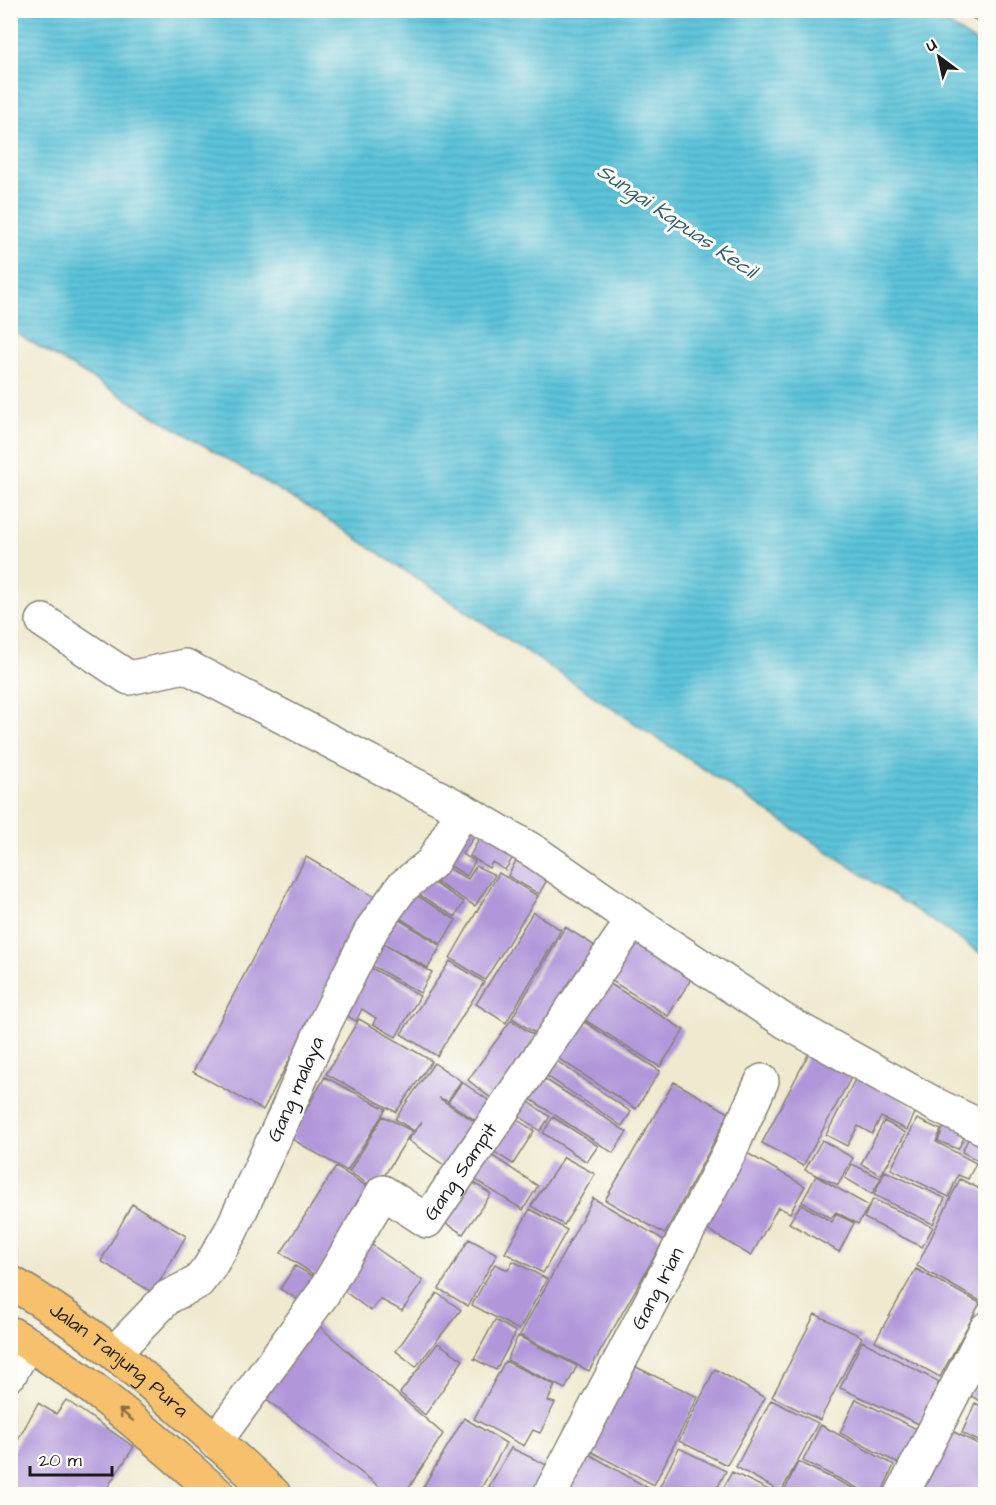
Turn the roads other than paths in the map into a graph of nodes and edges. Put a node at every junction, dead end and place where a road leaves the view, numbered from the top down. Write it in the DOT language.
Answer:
graph roads {
  1 [pos="43,621"];
  2 [pos="463,810"];
  3 [pos="633,920"];
  4 [pos="762,1081"];
  5 [pos="986,1129"];
  6 [pos="10,1282"];
  7 [pos="986,1329"];
  8 [pos="19,1338"];
  9 [pos="114,1353"];
  10 [pos="10,1374"];
  11 [pos="215,1442"];
  12 [pos="218,1494"];
  13 [pos="274,1494"];
  14 [pos="550,1494"];
  15 [pos="902,1494"];
  1 -- 2 [label="street"];
  2 -- 3 [label="street"];
  2 -- 9 [label="street, Gang malaya"];
  3 -- 5 [label="street"];
  3 -- 11 [label="street, Gang Sampit"];
  4 -- 14 [label="street, Gang Irian"];
  6 -- 9 [label="highway, Jalan Tanjung Pura"];
  7 -- 15 [label="street"];
  8 -- 10 [label="street"];
  12 -- 8 [label="highway, Jalan Tanjung Pura, one-way"];
  9 -- 11 [label="highway, Jalan Tanjung Pura"];
  11 -- 13 [label="highway, Jalan Tanjung Pura"];
}
